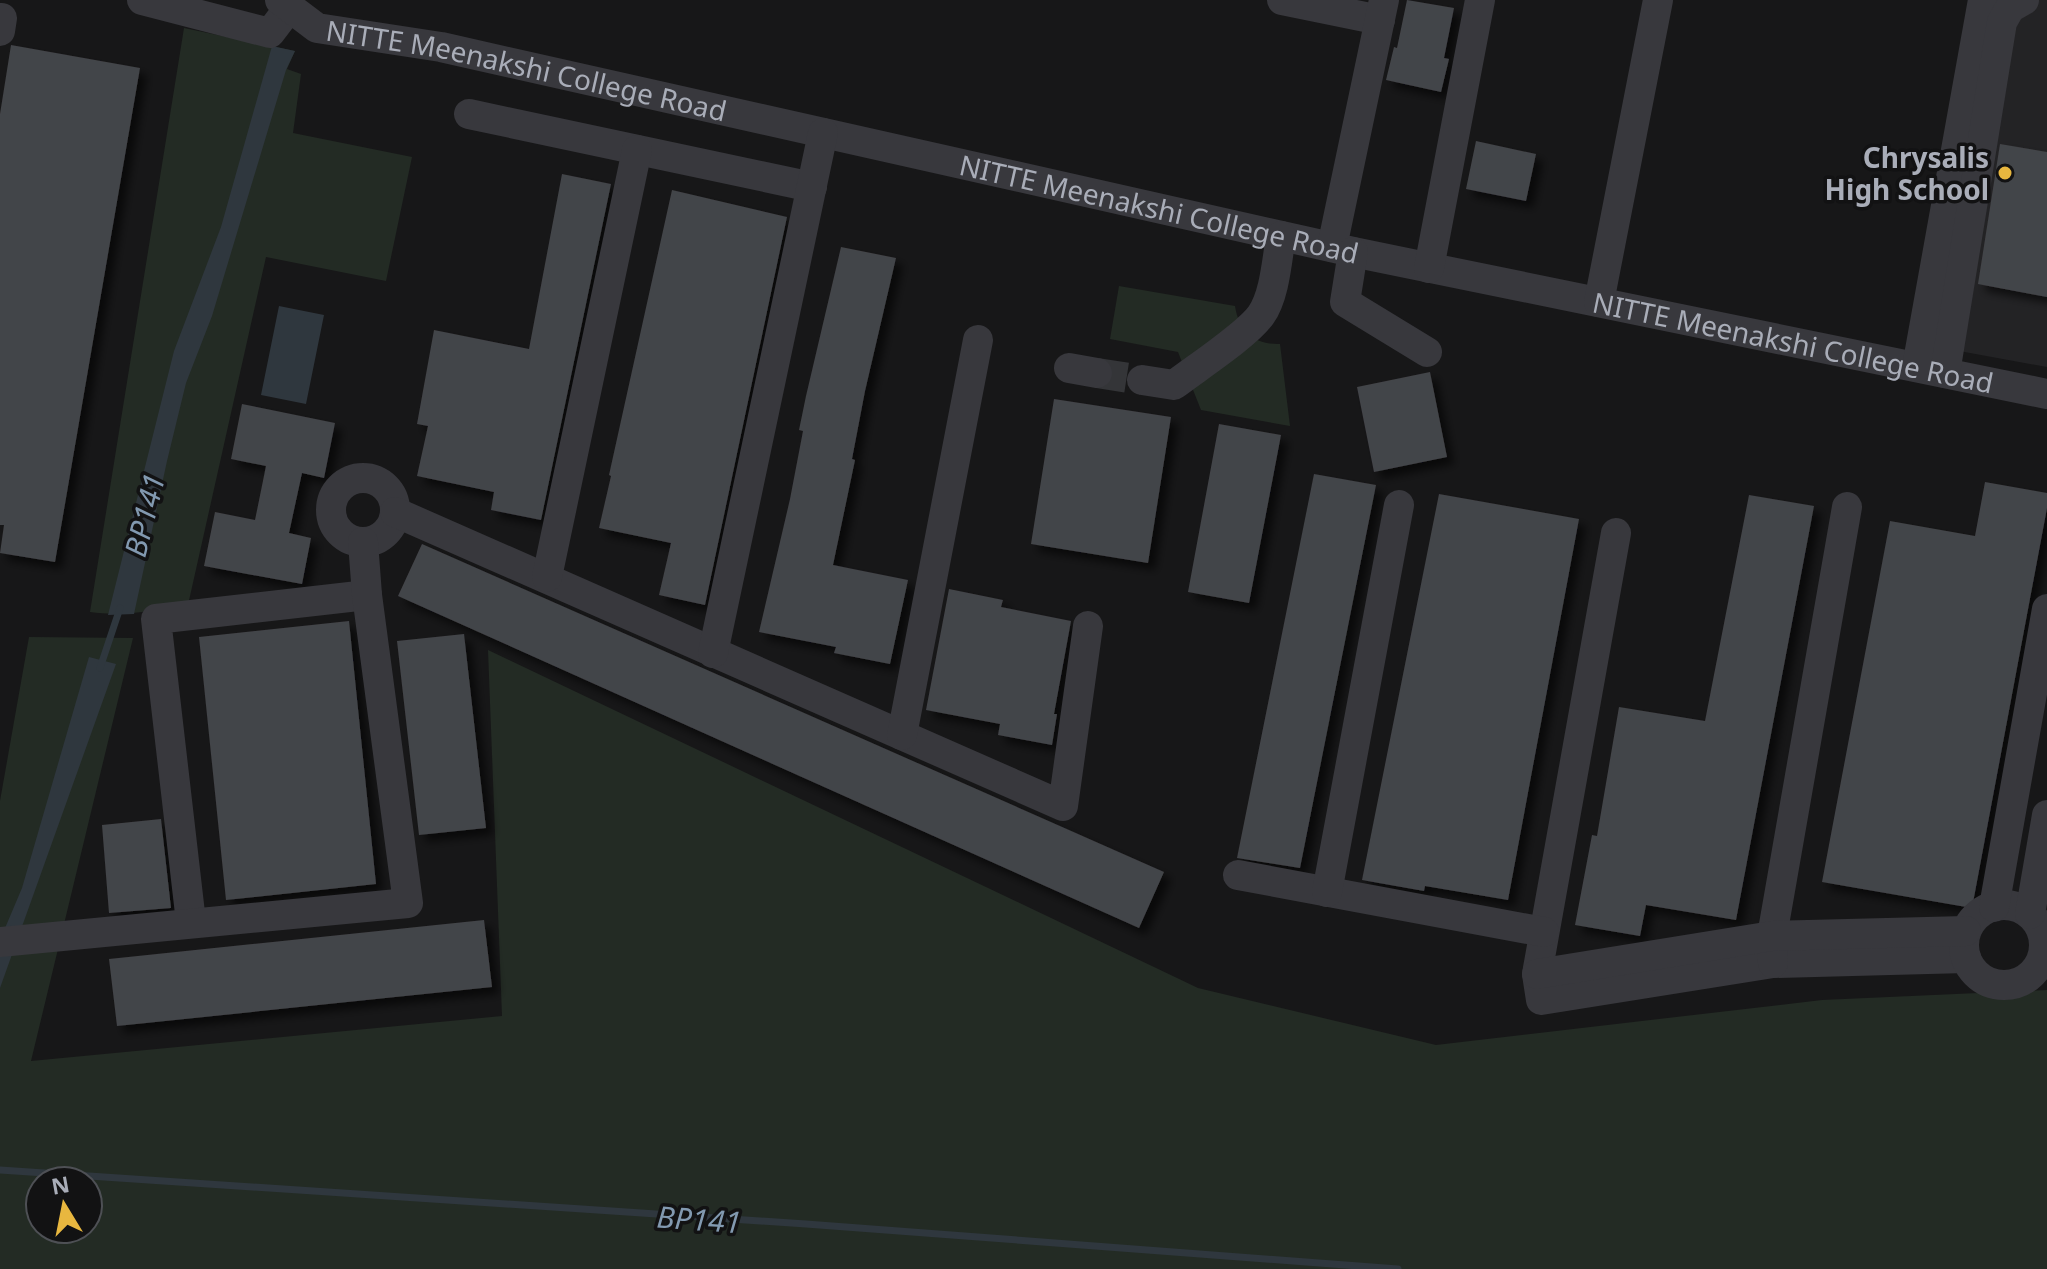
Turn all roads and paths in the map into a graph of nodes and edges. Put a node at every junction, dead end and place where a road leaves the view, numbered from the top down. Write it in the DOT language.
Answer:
graph roads {
  1 [pos="142,0"];
  2 [pos="1282,0"];
  3 [pos="1480,0"];
  4 [pos="1658,0"];
  5 [pos="1983,0"];
  6 [pos="2025,0"];
  7 [pos="284,4"];
  8 [pos="2047,4"];
  9 [pos="1382,10"];
  10 [pos="469,114"];
  11 [pos="823,133"];
  12 [pos="637,150"];
  13 [pos="812,187"];
  14 [pos="1281,236"];
  15 [pos="1342,250"];
  16 [pos="1429,268"];
  17 [pos="1599,302"];
  18 [pos="978,340"];
  19 [pos="1427,352"];
  20 [pos="1931,370"];
  21 [pos="1142,380"];
  22 [pos="2047,394"];
  23 [pos="1399,505"];
  24 [pos="1847,507"];
  25 [pos="395,512"];
  26 [pos="1616,533"];
  27 [pos="363,542"];
  28 [pos="547,577"];
  29 [pos="367,595"];
  30 [pos="2047,609"];
  31 [pos="1088,626"];
  32 [pos="713,653"];
  33 [pos="902,735"];
  34 [pos="2047,815"];
  35 [pos="1238,875"];
  36 [pos="1327,892"];
  37 [pos="1994,907"];
  38 [pos="2030,914"];
  39 [pos="191,922"];
  40 [pos="1544,932"];
  41 [pos="7,941"];
  42 [pos="1966,945"];
  43 [pos="1773,950"];
  1 -- 7 [label="street"];
  2 -- 9 [label="street"];
  3 -- 16 [label="street"];
  4 -- 17 [label="street"];
  5 -- 20 [label="street"];
  6 -- 8 [label="street"];
  6 -- 20 [label="street"];
  7 -- 11 [label="street, NITTE Meenakshi College Road"];
  9 -- 15 [label="street"];
  10 -- 12 [label="street"];
  11 -- 13 [label="street"];
  11 -- 14 [label="street, NITTE Meenakshi College Road"];
  12 -- 13 [label="street"];
  12 -- 28 [label="street"];
  13 -- 32 [label="street"];
  14 -- 15 [label="street, NITTE Meenakshi College Road"];
  14 -- 21 [label="street"];
  15 -- 16 [label="street, NITTE Meenakshi College Road"];
  15 -- 19 [label="street"];
  16 -- 17 [label="street, NITTE Meenakshi College Road"];
  17 -- 20 [label="street, NITTE Meenakshi College Road"];
  18 -- 33 [label="street"];
  20 -- 22 [label="street, NITTE Meenakshi College Road"];
  23 -- 36 [label="street"];
  24 -- 43 [label="street"];
  25 -- 27 [label="street"];
  25 -- 27 [label="street"];
  25 -- 28 [label="street"];
  26 -- 40 [label="street"];
  27 -- 29 [label="street"];
  28 -- 32 [label="street"];
  29 -- 39 [label="street"];
  29 -- 39 [label="street"];
  30 -- 37 [label="street"];
  31 -- 33 [label="street"];
  32 -- 33 [label="street"];
  34 -- 38 [label="street"];
  35 -- 36 [label="street"];
  36 -- 40 [label="street"];
  37 -- 38 [label="street"];
  37 -- 42 [label="street"];
  38 -- 42 [label="street"];
  39 -- 41 [label="street"];
  40 -- 43 [label="street"];
  42 -- 43 [label="street"];
}
